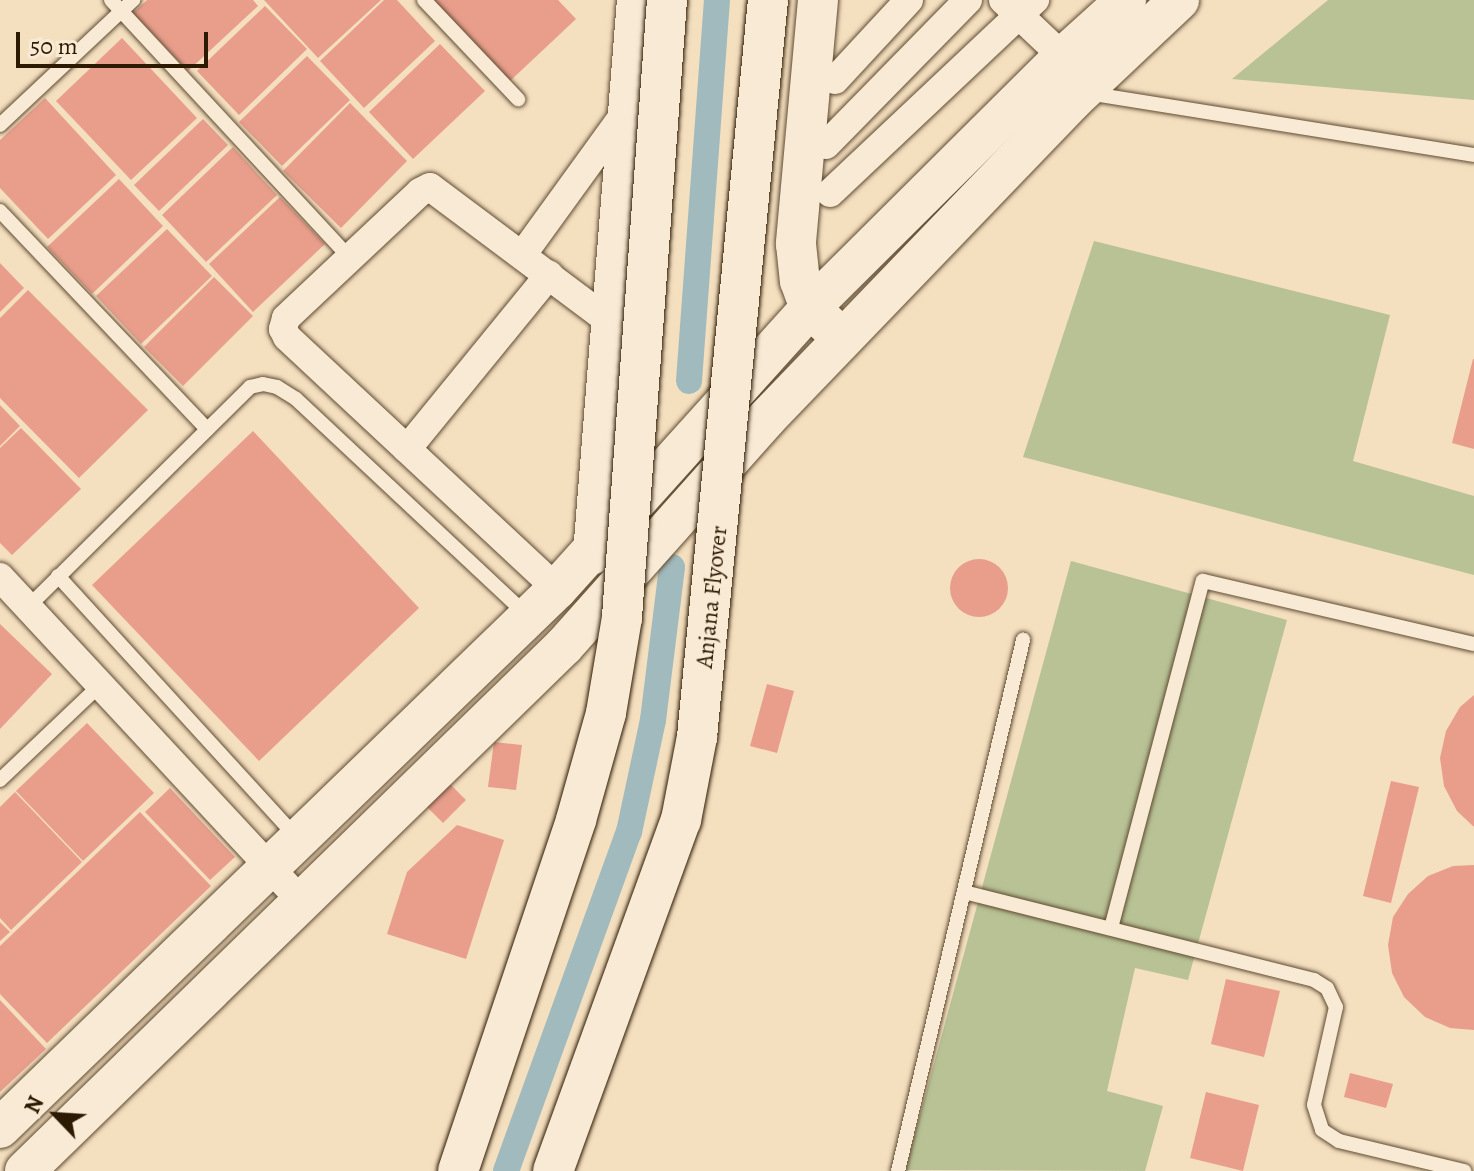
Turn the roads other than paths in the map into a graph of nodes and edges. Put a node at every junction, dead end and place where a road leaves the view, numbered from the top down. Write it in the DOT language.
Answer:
graph roads {
  1 [pos="133,0"];
  2 [pos="424,0"];
  3 [pos="637,0"];
  4 [pos="667,0"];
  5 [pos="768,0"];
  6 [pos="818,0"];
  7 [pos="909,0"];
  8 [pos="968,0"];
  9 [pos="1126,0"];
  10 [pos="1179,0"];
  11 [pos="116,5"];
  12 [pos="1019,5"];
  13 [pos="1079,78"];
  14 [pos="835,80"];
  15 [pos="518,99"];
  16 [pos="629,108"];
  17 [pos="0,125"];
  18 [pos="826,145"];
  19 [pos="1474,155"];
  20 [pos="830,193"];
  21 [pos="0,211"];
  22 [pos="523,254"];
  23 [pos="350,258"];
  24 [pos="549,275"];
  25 [pos="810,308"];
  26 [pos="612,323"];
  27 [pos="844,339"];
  28 [pos="207,429"];
  29 [pos="407,449"];
  30 [pos="593,548"];
  31 [pos="58,576"];
  32 [pos="0,577"];
  33 [pos="557,589"];
  34 [pos="28,607"];
  35 [pos="529,616"];
  36 [pos="589,618"];
  37 [pos="1023,640"];
  38 [pos="1474,644"];
  39 [pos="100,685"];
  40 [pos="0,780"];
  41 [pos="300,841"];
  42 [pos="272,869"];
  43 [pos="964,892"];
  44 [pos="303,903"];
  45 [pos="1111,928"];
  46 [pos="1,1124"];
  47 [pos="25,1171"];
  48 [pos="458,1171"];
  49 [pos="553,1171"];
  50 [pos="898,1171"];
  51 [pos="1464,1171"];
  1 -- 11 [label="lane"];
  2 -- 15 [label="lane"];
  3 -- 16 [label="main road"];
  4 -- 48 [label="main road, bridge"];
  5 -- 49 [label="main road, Anjana Flyover, bridge"];
  6 -- 25 [label="main road"];
  7 -- 14 [label="street"];
  8 -- 18 [label="street"];
  9 -- 13 [label="main road"];
  10 -- 13 [label="main road"];
  11 -- 17 [label="lane"];
  11 -- 23 [label="lane"];
  12 -- 13 [label="street"];
  12 -- 20 [label="street"];
  13 -- 19 [label="lane"];
  13 -- 25 [label="main road"];
  13 -- 27 [label="main road"];
  16 -- 22 [label="street"];
  16 -- 26 [label="main road"];
  21 -- 28 [label="lane"];
  22 -- 23 [label="street"];
  22 -- 24 [label="street"];
  23 -- 29 [label="street"];
  24 -- 26 [label="street"];
  24 -- 29 [label="street"];
  25 -- 27 [label="main road"];
  25 -- 30 [label="main road"];
  26 -- 30 [label="main road"];
  27 -- 36 [label="main road"];
  28 -- 31 [label="lane"];
  28 -- 35 [label="lane"];
  29 -- 33 [label="street"];
  30 -- 33 [label="main road"];
  30 -- 36 [label="main road"];
  31 -- 34 [label="lane"];
  31 -- 41 [label="lane"];
  32 -- 34 [label="street"];
  33 -- 35 [label="main road"];
  34 -- 39 [label="street"];
  35 -- 41 [label="main road"];
  36 -- 44 [label="main road"];
  37 -- 43 [label="lane"];
  38 -- 45 [label="lane"];
  39 -- 40 [label="lane"];
  39 -- 42 [label="street"];
  41 -- 42 [label="main road"];
  42 -- 44 [label="street"];
  42 -- 46 [label="main road"];
  43 -- 45 [label="lane"];
  43 -- 50 [label="lane"];
  44 -- 47 [label="main road"];
  45 -- 51 [label="lane"];
}
